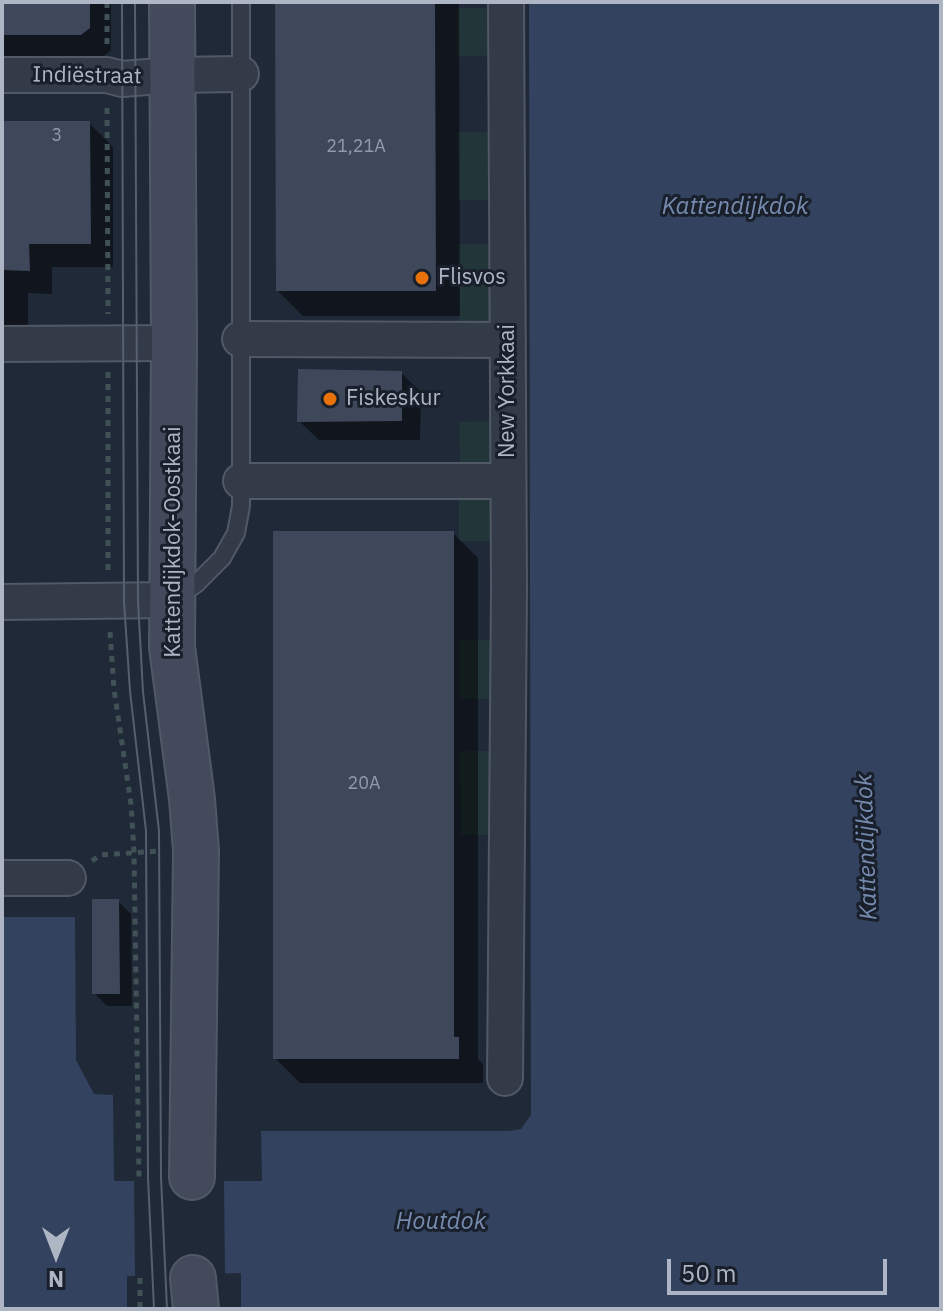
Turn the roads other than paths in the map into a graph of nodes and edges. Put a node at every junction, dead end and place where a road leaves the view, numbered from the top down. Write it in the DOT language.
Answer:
graph roads {
  1 [pos="172,2"];
  2 [pos="241,2"];
  3 [pos="506,2"];
  4 [pos="241,74"];
  5 [pos="2,75"];
  6 [pos="172,75"];
  7 [pos="240,339"];
  8 [pos="508,340"];
  9 [pos="174,343"];
  10 [pos="2,344"];
  11 [pos="241,481"];
  12 [pos="508,481"];
  13 [pos="139,601"];
  14 [pos="2,602"];
  15 [pos="2,878"];
  16 [pos="68,878"];
  17 [pos="505,1078"];
  18 [pos="192,1177"];
  1 -- 6 [label="street, Kattendijkdok-Oostkaai"];
  2 -- 4 [label="lane"];
  3 -- 8 [label="street, New Yorkkaai"];
  4 -- 6 [label="street, Indiëstraat"];
  4 -- 7 [label="lane"];
  5 -- 6 [label="street, Indiëstraat"];
  6 -- 9 [label="street, Kattendijkdok-Oostkaai"];
  7 -- 8 [label="street"];
  7 -- 11 [label="lane"];
  8 -- 12 [label="street, New Yorkkaai"];
  9 -- 10 [label="street"];
  9 -- 13 [label="street, Kattendijkdok-Oostkaai"];
  11 -- 12 [label="street"];
  11 -- 13 [label="lane"];
  12 -- 17 [label="street, New Yorkkaai"];
  13 -- 14 [label="street"];
  13 -- 18 [label="street, Kattendijkdok-Oostkaai"];
  15 -- 16 [label="street"];
}
